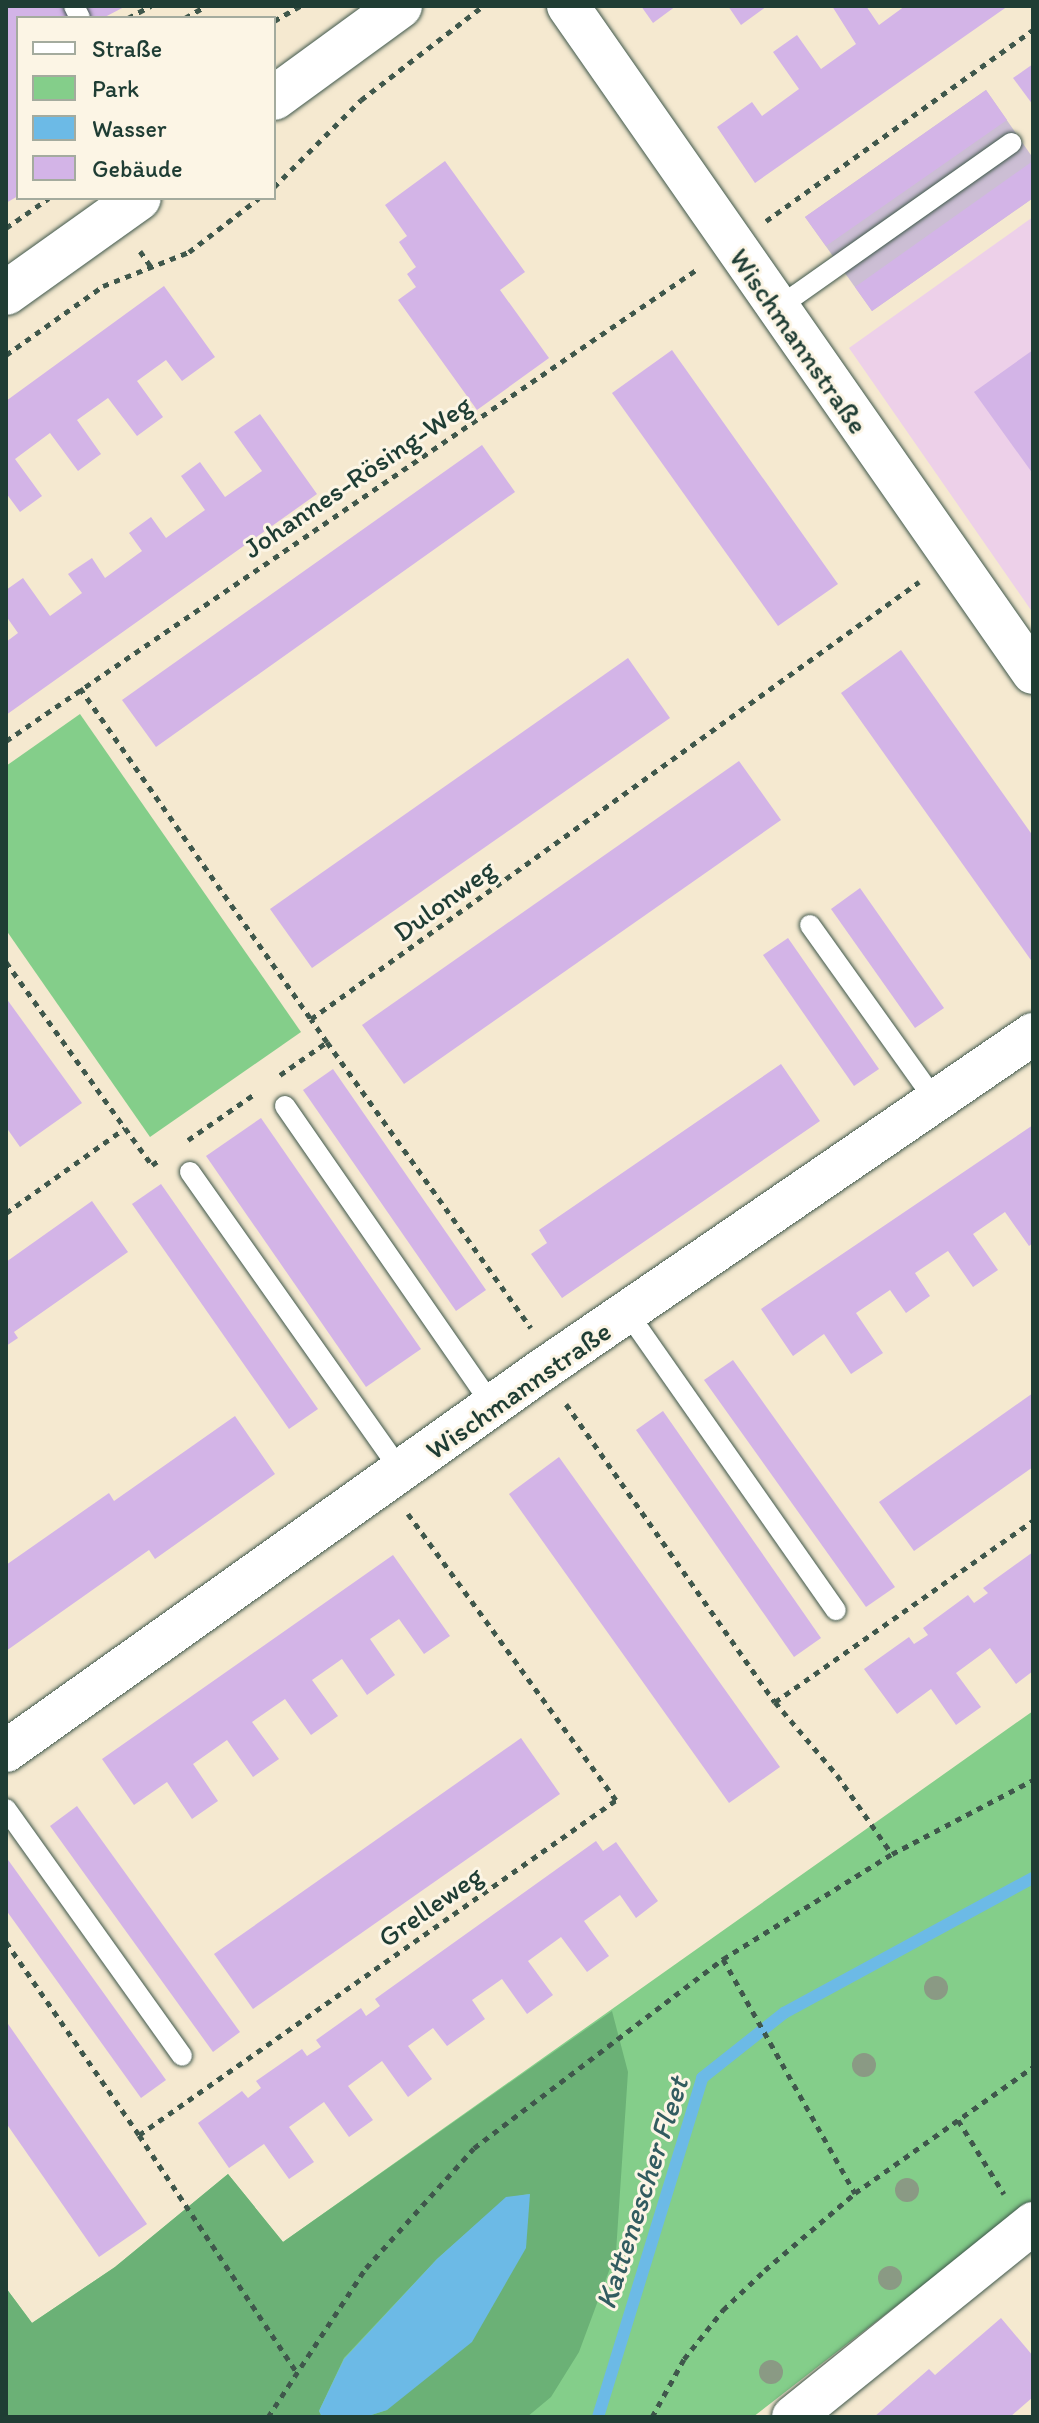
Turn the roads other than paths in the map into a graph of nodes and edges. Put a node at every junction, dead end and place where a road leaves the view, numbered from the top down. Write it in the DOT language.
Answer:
graph roads {
  1 [pos="400,6"];
  2 [pos="568,6"];
  3 [pos="276,97"];
  4 [pos="1011,143"];
  5 [pos="136,200"];
  6 [pos="6,293"];
  7 [pos="776,309"];
  8 [pos="1033,673"];
  9 [pos="810,925"];
  10 [pos="1033,1034"];
  11 [pos="935,1100"];
  12 [pos="285,1106"];
  13 [pos="190,1172"];
  14 [pos="627,1312"];
  15 [pos="493,1406"];
  16 [pos="394,1479"];
  17 [pos="836,1610"];
  18 [pos="6,1751"];
  19 [pos="6,1809"];
  20 [pos="182,2056"];
  21 [pos="1030,2231"];
  22 [pos="793,2417"];
  1 -- 3 [label="street"];
  2 -- 7 [label="street, Wischmannstraße"];
  4 -- 7 [label="lane"];
  5 -- 6 [label="street"];
  7 -- 8 [label="street, Wischmannstraße"];
  9 -- 11 [label="lane"];
  10 -- 11 [label="street, Wischmannstraße"];
  11 -- 14 [label="street, Wischmannstraße"];
  12 -- 15 [label="lane"];
  13 -- 16 [label="lane"];
  14 -- 15 [label="street, Wischmannstraße"];
  14 -- 17 [label="lane"];
  15 -- 16 [label="street, Wischmannstraße"];
  16 -- 18 [label="street, Wischmannstraße"];
  19 -- 20 [label="lane"];
  21 -- 22 [label="street"];
}
